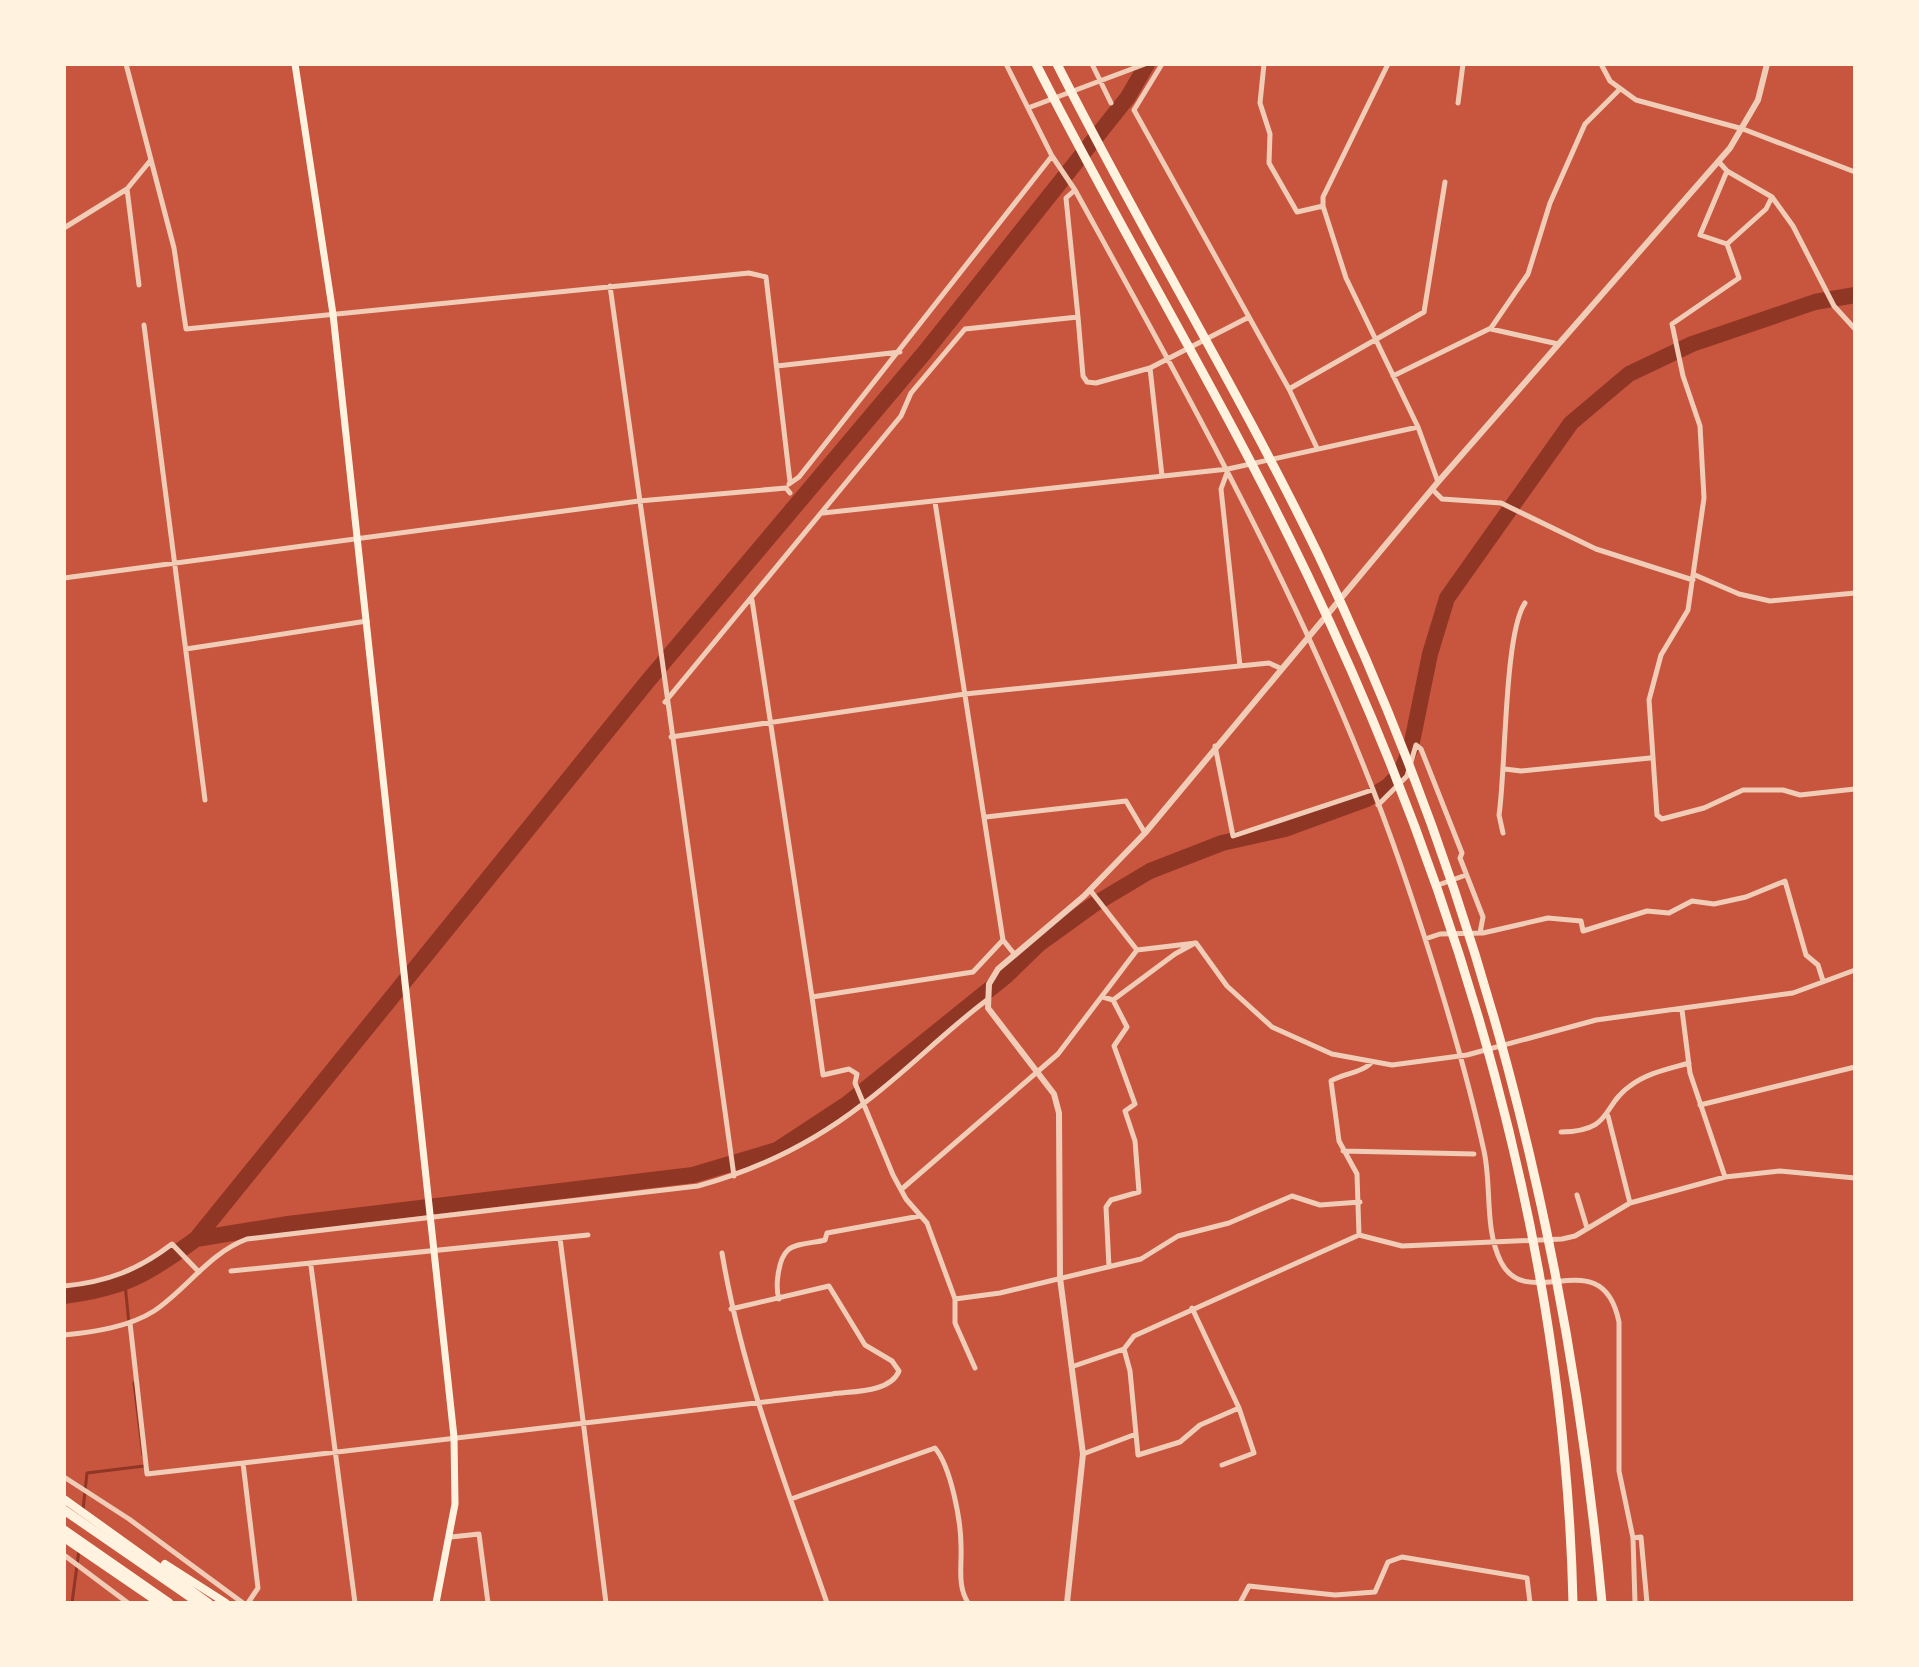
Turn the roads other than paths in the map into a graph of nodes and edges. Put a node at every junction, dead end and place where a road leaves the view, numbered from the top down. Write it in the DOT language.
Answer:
graph roads {
  1 [pos="126,64"];
  2 [pos="295,64"];
  3 [pos="1006,64"];
  4 [pos="1036,64"];
  5 [pos="1057,64"];
  6 [pos="1092,64"];
  7 [pos="1145,64"];
  8 [pos="1162,64"];
  9 [pos="1264,64"];
  10 [pos="1388,64"];
  11 [pos="1463,64"];
  12 [pos="1601,64"];
  13 [pos="1767,64"];
  14 [pos="1100,80"];
  15 [pos="1619,90"];
  16 [pos="1111,103"];
  17 [pos="1458,103"];
  18 [pos="1028,108"];
  19 [pos="1743,129"];
  20 [pos="1052,156"];
  21 [pos="151,160"];
  22 [pos="1719,162"];
  23 [pos="1854,170"];
  24 [pos="1727,171"];
  25 [pos="1445,182"];
  26 [pos="127,189"];
  27 [pos="1075,190"];
  28 [pos="1772,197"];
  29 [pos="1323,206"];
  30 [pos="64,228"];
  31 [pos="1727,244"];
  32 [pos="139,285"];
  33 [pos="610,286"];
  34 [pos="333,314"];
  35 [pos="1078,317"];
  36 [pos="1249,317"];
  37 [pos="144,325"];
  38 [pos="1491,328"];
  39 [pos="1855,329"];
  40 [pos="1375,341"];
  41 [pos="1559,345"];
  42 [pos="900,352"];
  43 [pos="1168,358"];
  44 [pos="777,366"];
  45 [pos="1150,368"];
  46 [pos="1393,376"];
  47 [pos="1289,389"];
  48 [pos="1418,427"];
  49 [pos="1317,448"];
  50 [pos="1228,469"];
  51 [pos="1162,476"];
  52 [pos="1438,482"];
  53 [pos="789,488"];
  54 [pos="1432,489"];
  55 [pos="639,501"];
  56 [pos="935,502"];
  57 [pos="822,513"];
  58 [pos="358,537"];
  59 [pos="175,564"];
  60 [pos="1694,577"];
  61 [pos="64,578"];
  62 [pos="1855,593"];
  63 [pos="752,600"];
  64 [pos="1525,603"];
  65 [pos="368,621"];
  66 [pos="1309,633"];
  67 [pos="186,649"];
  68 [pos="1240,666"];
  69 [pos="1280,668"];
  70 [pos="965,694"];
  71 [pos="665,702"];
  72 [pos="771,723"];
  73 [pos="671,737"];
  74 [pos="1215,746"];
  75 [pos="1650,758"];
  76 [pos="1505,769"];
  77 [pos="1855,789"];
  78 [pos="1372,790"];
  79 [pos="205,800"];
  80 [pos="1378,805"];
  81 [pos="986,817"];
  82 [pos="1145,833"];
  83 [pos="1503,833"];
  84 [pos="1466,875"];
  85 [pos="1441,884"];
  86 [pos="1090,890"];
  87 [pos="1480,933"];
  88 [pos="1425,939"];
  89 [pos="1003,940"];
  90 [pos="1196,943"];
  91 [pos="1137,950"];
  92 [pos="1015,955"];
  93 [pos="1855,970"];
  94 [pos="1823,982"];
  95 [pos="812,997"];
  96 [pos="1103,997"];
  97 [pos="987,998"];
  98 [pos="1113,1000"];
  99 [pos="1682,1010"];
  100 [pos="1461,1056"];
  101 [pos="1689,1063"];
  102 [pos="1371,1064"];
  103 [pos="1855,1067"];
  104 [pos="1038,1072"];
  105 [pos="864,1104"];
  106 [pos="1700,1105"];
  107 [pos="1608,1116"];
  108 [pos="1561,1132"];
  109 [pos="1343,1151"];
  110 [pos="1474,1154"];
  111 [pos="734,1176"];
  112 [pos="1725,1177"];
  113 [pos="1855,1178"];
  114 [pos="903,1188"];
  115 [pos="1577,1195"];
  116 [pos="1360,1202"];
  117 [pos="1630,1203"];
  118 [pos="920,1216"];
  119 [pos="430,1218"];
  120 [pos="1587,1228"];
  121 [pos="588,1235"];
  122 [pos="1359,1235"];
  123 [pos="560,1238"];
  124 [pos="1494,1242"];
  125 [pos="434,1252"];
  126 [pos="722,1253"];
  127 [pos="311,1266"];
  128 [pos="1109,1267"];
  129 [pos="231,1271"];
  130 [pos="199,1272"];
  131 [pos="1060,1278"];
  132 [pos="64,1286"];
  133 [pos="779,1299"];
  134 [pos="955,1299"];
  135 [pos="1192,1308"];
  136 [pos="731,1309"];
  137 [pos="130,1323"];
  138 [pos="64,1335"];
  139 [pos="1124,1349"];
  140 [pos="1074,1366"];
  141 [pos="975,1368"];
  142 [pos="759,1403"];
  143 [pos="1239,1408"];
  144 [pos="584,1425"];
  145 [pos="1136,1434"];
  146 [pos="454,1437"];
  147 [pos="335,1451"];
  148 [pos="1083,1454"];
  149 [pos="243,1463"];
  150 [pos="1222,1465"];
  151 [pos="64,1477"];
  152 [pos="64,1499"];
  153 [pos="791,1499"];
  154 [pos="64,1510"];
  155 [pos="64,1530"];
  156 [pos="451,1537"];
  157 [pos="64,1538"];
  158 [pos="1633,1538"];
  159 [pos="64,1555"];
  160 [pos="149,1558"];
  161 [pos="122,1577"];
  162 [pos="128,1603"];
  163 [pos="150,1603"];
  164 [pos="159,1603"];
  165 [pos="169,1603"];
  166 [pos="199,1603"];
  167 [pos="209,1603"];
  168 [pos="226,1603"];
  169 [pos="246,1603"];
  170 [pos="355,1603"];
  171 [pos="436,1603"];
  172 [pos="488,1603"];
  173 [pos="606,1603"];
  174 [pos="827,1603"];
  175 [pos="968,1603"];
  176 [pos="1067,1603"];
  177 [pos="1240,1603"];
  178 [pos="1530,1603"];
  179 [pos="1573,1603"];
  180 [pos="1602,1603"];
  181 [pos="1635,1603"];
  182 [pos="1647,1603"];
  1 -- 21 [label="street"];
  2 -- 34 [label="main road"];
  3 -- 18 [label="street"];
  4 -- 179 [label="highway"];
  5 -- 180 [label="highway"];
  6 -- 14 [label="street"];
  7 -- 14 [label="street"];
  8 -- 36 [label="street"];
  9 -- 29 [label="street"];
  10 -- 29 [label="street"];
  11 -- 17 [label="street"];
  12 -- 15 [label="street"];
  13 -- 19 [label="street"];
  14 -- 16 [label="street"];
  14 -- 18 [label="street"];
  15 -- 19 [label="street"];
  15 -- 38 [label="street"];
  18 -- 20 [label="street"];
  19 -- 22 [label="street"];
  19 -- 23 [label="street"];
  20 -- 27 [label="street"];
  20 -- 42 [label="street"];
  21 -- 26 [label="street"];
  21 -- 34 [label="street"];
  22 -- 24 [label="street"];
  22 -- 41 [label="street"];
  24 -- 28 [label="street"];
  24 -- 31 [label="street"];
  25 -- 40 [label="street"];
  26 -- 30 [label="street"];
  26 -- 32 [label="street"];
  27 -- 35 [label="street"];
  27 -- 43 [label="street"];
  28 -- 31 [label="street"];
  28 -- 39 [label="street"];
  29 -- 40 [label="street"];
  31 -- 60 [label="street"];
  33 -- 34 [label="street"];
  33 -- 44 [label="street"];
  33 -- 55 [label="street"];
  34 -- 58 [label="main road"];
  35 -- 45 [label="street"];
  35 -- 57 [label="street"];
  36 -- 43 [label="street"];
  36 -- 47 [label="street"];
  37 -- 59 [label="street"];
  38 -- 41 [label="street"];
  38 -- 46 [label="street"];
  40 -- 46 [label="street"];
  40 -- 47 [label="street"];
  41 -- 52 [label="street"];
  42 -- 44 [label="street"];
  42 -- 53 [label="street"];
  43 -- 45 [label="street"];
  43 -- 50 [label="street"];
  44 -- 53 [label="street"];
  45 -- 51 [label="street"];
  46 -- 48 [label="street"];
  47 -- 49 [label="street"];
  48 -- 49 [label="street"];
  48 -- 52 [label="street"];
  49 -- 50 [label="street"];
  50 -- 51 [label="street"];
  50 -- 66 [label="street"];
  50 -- 68 [label="street"];
  51 -- 56 [label="street"];
  52 -- 54 [label="street"];
  53 -- 55 [label="street"];
  54 -- 60 [label="street"];
  54 -- 66 [label="street"];
  55 -- 58 [label="street"];
  55 -- 71 [label="street"];
  56 -- 57 [label="street"];
  56 -- 70 [label="street"];
  57 -- 63 [label="street"];
  58 -- 59 [label="street"];
  58 -- 65 [label="main road"];
  59 -- 61 [label="street"];
  59 -- 67 [label="street"];
  60 -- 62 [label="street"];
  60 -- 75 [label="street"];
  63 -- 71 [label="street"];
  63 -- 72 [label="street"];
  64 -- 76 [label="street"];
  65 -- 67 [label="street"];
  65 -- 119 [label="main road"];
  66 -- 69 [label="street"];
  66 -- 78 [label="street"];
  67 -- 79 [label="street"];
  68 -- 69 [label="street"];
  68 -- 70 [label="street"];
  69 -- 74 [label="street"];
  70 -- 72 [label="street"];
  70 -- 81 [label="street"];
  71 -- 73 [label="street"];
  72 -- 73 [label="street"];
  72 -- 95 [label="street"];
  73 -- 111 [label="street"];
  74 -- 78 [label="street"];
  74 -- 82 [label="street"];
  75 -- 76 [label="street"];
  75 -- 77 [label="street"];
  76 -- 83 [label="street"];
  78 -- 80 [label="street"];
  80 -- 84 [label="street"];
  80 -- 88 [label="street"];
  81 -- 82 [label="street"];
  81 -- 89 [label="street"];
  82 -- 86 [label="street"];
  84 -- 85 [label="street"];
  84 -- 87 [label="street"];
  86 -- 91 [label="street"];
  86 -- 92 [label="street"];
  87 -- 88 [label="street"];
  87 -- 94 [label="street"];
  88 -- 100 [label="street"];
  89 -- 92 [label="street"];
  89 -- 95 [label="street"];
  90 -- 91 [label="street"];
  90 -- 98 [label="street"];
  90 -- 102 [label="street"];
  91 -- 96 [label="street"];
  92 -- 97 [label="street"];
  93 -- 94 [label="street"];
  94 -- 99 [label="street"];
  95 -- 105 [label="street"];
  96 -- 98 [label="street"];
  96 -- 104 [label="street"];
  97 -- 104 [label="street"];
  97 -- 105 [label="street"];
  98 -- 128 [label="street"];
  99 -- 100 [label="street"];
  99 -- 101 [label="street"];
  100 -- 102 [label="street"];
  100 -- 124 [label="street"];
  101 -- 106 [label="street"];
  101 -- 107 [label="street"];
  102 -- 109 [label="street"];
  103 -- 106 [label="street"];
  104 -- 114 [label="street"];
  104 -- 131 [label="street"];
  105 -- 111 [label="street"];
  105 -- 114 [label="street"];
  106 -- 112 [label="street"];
  107 -- 108 [label="street"];
  107 -- 117 [label="street"];
  109 -- 110 [label="street"];
  109 -- 116 [label="street"];
  111 -- 119 [label="street"];
  112 -- 113 [label="street"];
  112 -- 117 [label="street"];
  114 -- 118 [label="street"];
  115 -- 120 [label="street"];
  116 -- 122 [label="street"];
  116 -- 128 [label="street"];
  117 -- 120 [label="street"];
  118 -- 133 [label="street"];
  118 -- 134 [label="street"];
  119 -- 125 [label="main road"];
  119 -- 130 [label="street"];
  120 -- 124 [label="street"];
  121 -- 123 [label="street"];
  122 -- 124 [label="street"];
  122 -- 135 [label="street"];
  123 -- 125 [label="street"];
  123 -- 144 [label="street"];
  124 -- 158 [label="street"];
  125 -- 127 [label="street"];
  125 -- 146 [label="main road"];
  126 -- 136 [label="street"];
  127 -- 129 [label="street"];
  127 -- 147 [label="street"];
  128 -- 131 [label="street"];
  130 -- 132 [label="street"];
  130 -- 137 [label="street"];
  131 -- 134 [label="street"];
  131 -- 140 [label="street"];
  133 -- 136 [label="street"];
  133 -- 142 [label="street"];
  134 -- 141 [label="street"];
  135 -- 139 [label="street"];
  135 -- 143 [label="street"];
  136 -- 142 [label="street"];
  137 -- 138 [label="street"];
  137 -- 149 [label="street"];
  139 -- 140 [label="street"];
  139 -- 145 [label="street"];
  140 -- 148 [label="street"];
  142 -- 144 [label="street"];
  142 -- 153 [label="street"];
  143 -- 145 [label="street"];
  143 -- 150 [label="street"];
  144 -- 146 [label="street"];
  144 -- 173 [label="street"];
  145 -- 148 [label="street"];
  146 -- 147 [label="street"];
  146 -- 156 [label="main road"];
  147 -- 149 [label="street"];
  147 -- 170 [label="street"];
  148 -- 176 [label="street"];
  149 -- 169 [label="street"];
  151 -- 169 [label="street"];
  152 -- 160 [label="highway"];
  153 -- 174 [label="street"];
  153 -- 175 [label="street"];
  154 -- 166 [label="highway"];
  155 -- 165 [label="highway"];
  156 -- 171 [label="main road"];
  156 -- 172 [label="street"];
  157 -- 161 [label="highway"];
  158 -- 181 [label="street"];
  158 -- 182 [label="street"];
  159 -- 162 [label="street"];
  160 -- 167 [label="highway"];
  160 -- 168 [label="highway"];
  161 -- 163 [label="highway"];
  161 -- 164 [label="highway"];
  177 -- 178 [label="street"];
}
